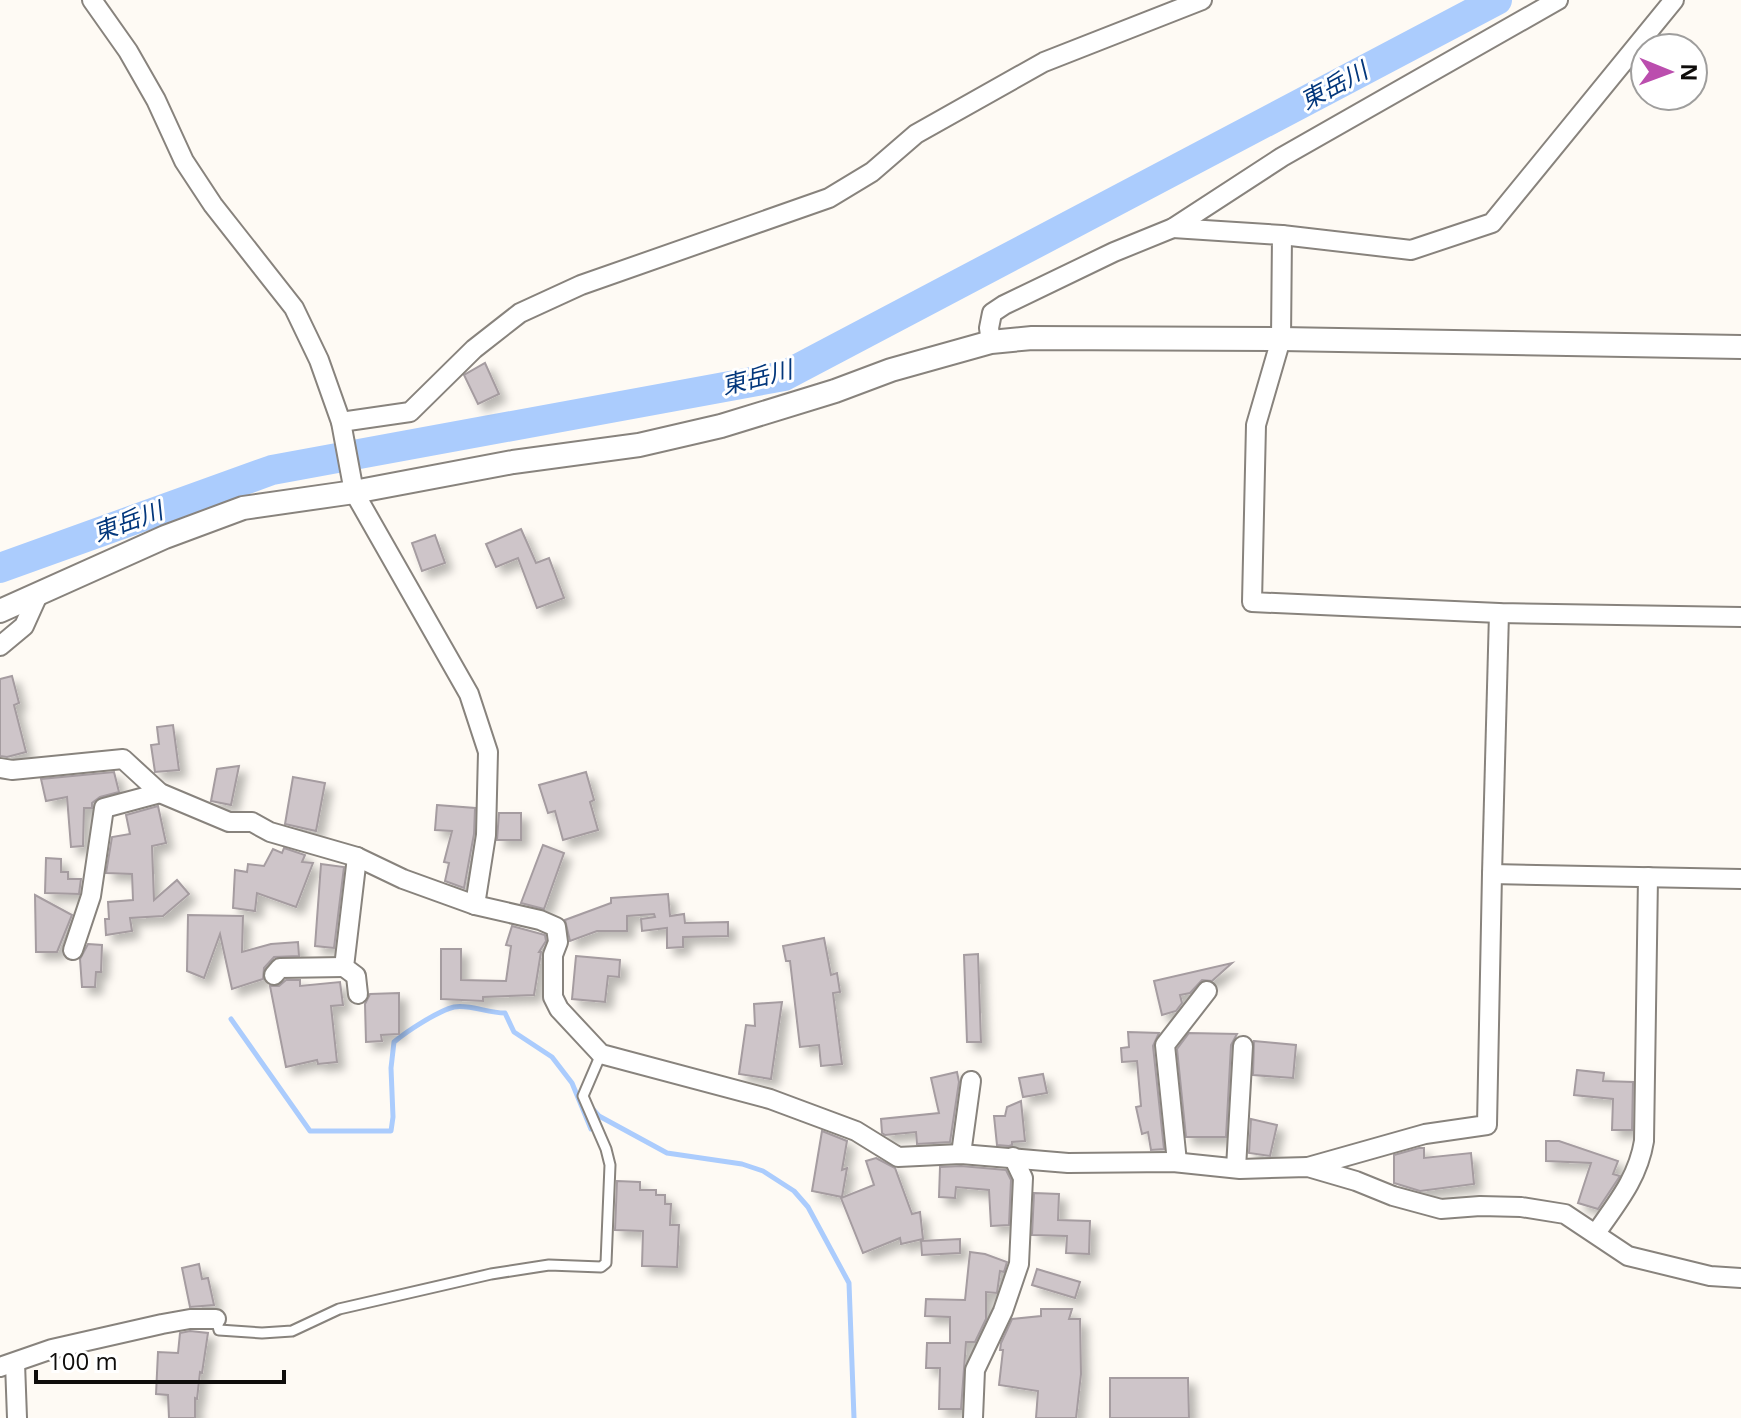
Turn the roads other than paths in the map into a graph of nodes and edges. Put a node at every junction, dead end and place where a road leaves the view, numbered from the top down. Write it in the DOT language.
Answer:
graph roads {
  1 [pos="92,0"];
  2 [pos="1202,0"];
  3 [pos="1558,0"];
  4 [pos="1674,0"];
  5 [pos="1173,228"];
  6 [pos="1282,235"];
  7 [pos="1281,339"];
  8 [pos="991,342"];
  9 [pos="1741,347"];
  10 [pos="341,422"];
  11 [pos="354,492"];
  12 [pos="38,595"];
  13 [pos="0,611"];
  14 [pos="1499,613"];
  15 [pos="1741,617"];
  16 [pos="0,646"];
  17 [pos="0,768"];
  18 [pos="160,793"];
  19 [pos="357,857"];
  20 [pos="1492,874"];
  21 [pos="1648,877"];
  22 [pos="1741,879"];
  23 [pos="475,905"];
  24 [pos="73,950"];
  25 [pos="344,967"];
  26 [pos="274,975"];
  27 [pos="1207,991"];
  28 [pos="358,994"];
  29 [pos="1243,1046"];
  30 [pos="601,1054"];
  31 [pos="971,1081"];
  32 [pos="961,1154"];
  33 [pos="1013,1157"];
  34 [pos="1177,1162"];
  35 [pos="1308,1167"];
  36 [pos="1236,1168"];
  37 [pos="1596,1233"];
  38 [pos="1741,1278"];
  39 [pos="216,1319"];
  40 [pos="8,1365"];
  41 [pos="17,1418"];
  42 [pos="973,1418"];
  1 -- 10 [label="street"];
  2 -- 10 [label="street"];
  3 -- 5 [label="street"];
  4 -- 6 [label="street"];
  5 -- 6 [label="street"];
  5 -- 8 [label="street"];
  6 -- 7 [label="street"];
  7 -- 8 [label="street"];
  7 -- 9 [label="street"];
  7 -- 14 [label="street"];
  8 -- 11 [label="street"];
  10 -- 11 [label="street"];
  11 -- 12 [label="street"];
  11 -- 23 [label="street"];
  12 -- 13 [label="street"];
  12 -- 16 [label="street"];
  14 -- 15 [label="street"];
  14 -- 20 [label="street"];
  17 -- 18 [label="street"];
  18 -- 19 [label="street"];
  18 -- 24 [label="street"];
  19 -- 23 [label="street"];
  19 -- 25 [label="street"];
  20 -- 21 [label="street"];
  20 -- 35 [label="street"];
  21 -- 22 [label="street"];
  21 -- 37 [label="street"];
  23 -- 30 [label="street"];
  25 -- 26 [label="street"];
  25 -- 28 [label="street"];
  27 -- 34 [label="street"];
  29 -- 36 [label="street"];
  30 -- 32 [label="street"];
  30 -- 39 [label="lane"];
  31 -- 32 [label="street"];
  32 -- 33 [label="street"];
  33 -- 34 [label="street"];
  33 -- 42 [label="street"];
  34 -- 36 [label="street"];
  35 -- 36 [label="street"];
  35 -- 37 [label="street"];
  37 -- 38 [label="street"];
  39 -- 40 [label="street"];
  40 -- 41 [label="street"];
}
